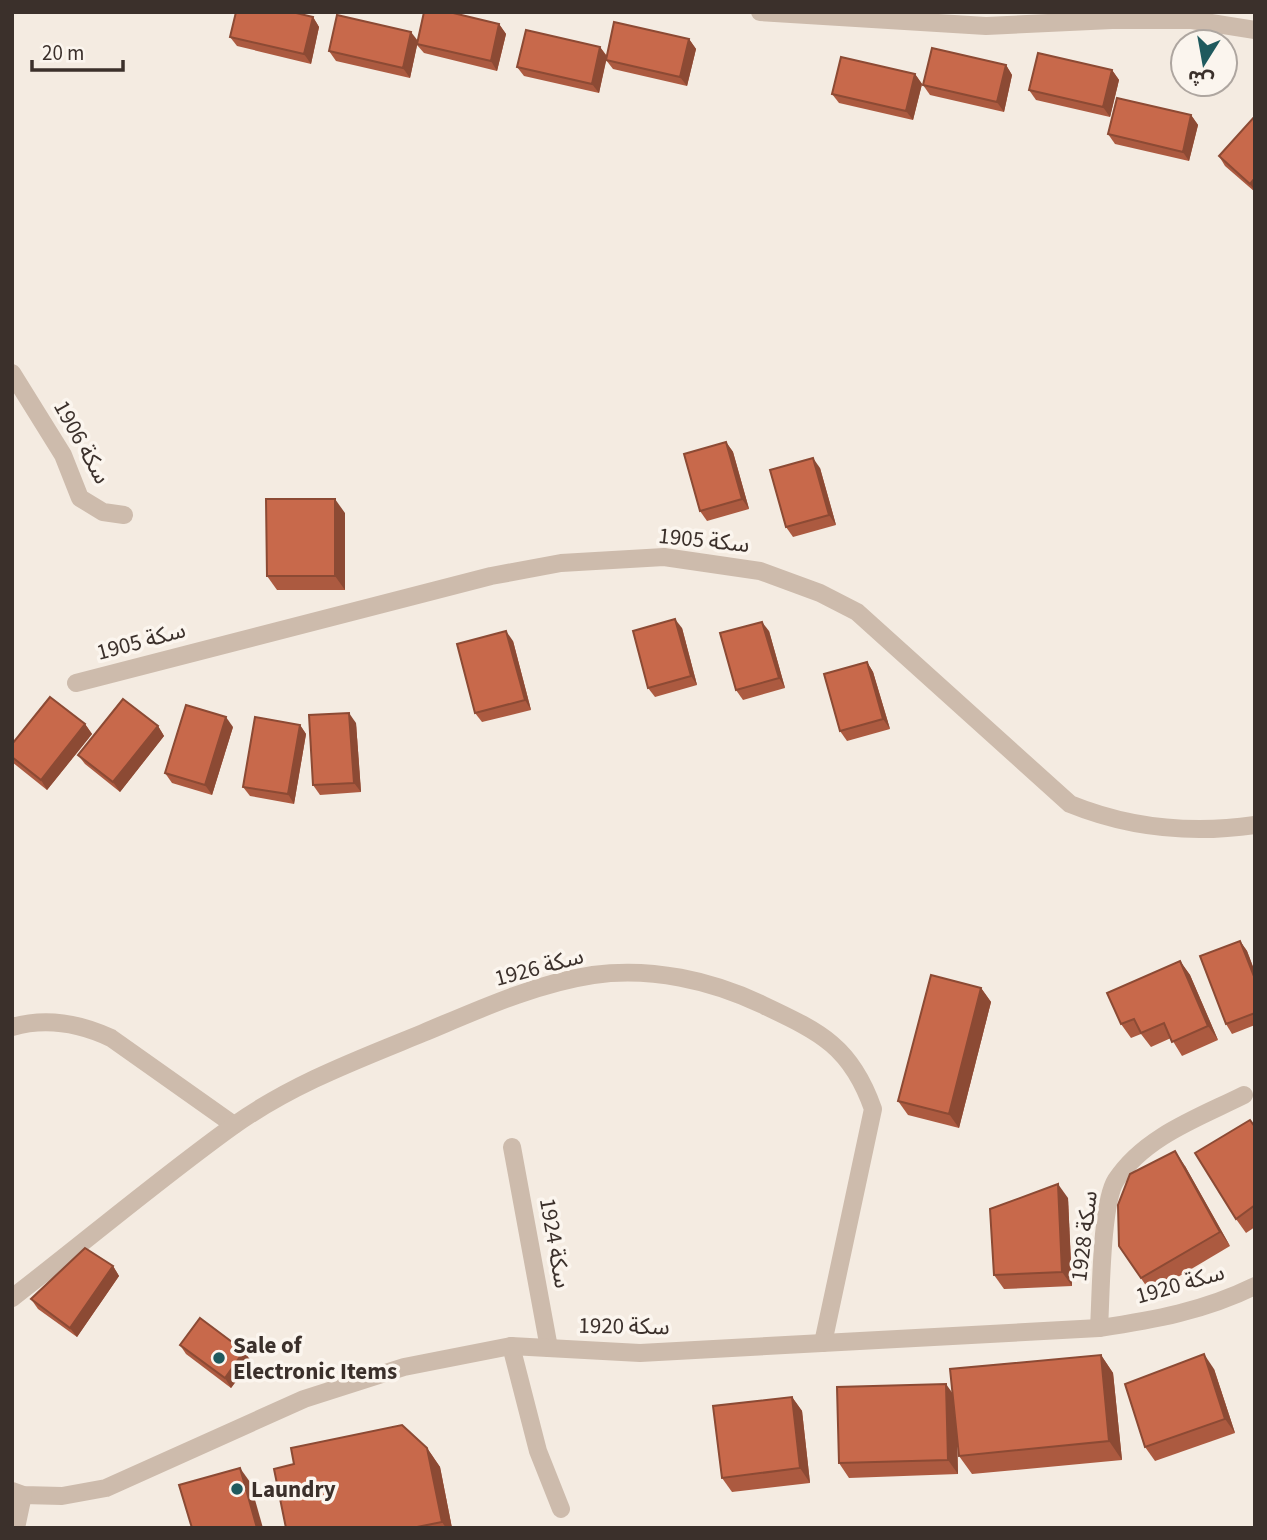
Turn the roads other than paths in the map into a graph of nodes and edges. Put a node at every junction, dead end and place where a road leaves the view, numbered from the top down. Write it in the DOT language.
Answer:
graph roads {
  1 [pos="760,12"];
  2 [pos="1115,16"];
  3 [pos="1068,17"];
  4 [pos="1255,30"];
  5 [pos="12,373"];
  6 [pos="124,515"];
  7 [pos="76,683"];
  8 [pos="1255,825"];
  9 [pos="12,1027"];
  10 [pos="1244,1095"];
  11 [pos="234,1125"];
  12 [pos="512,1147"];
  13 [pos="1255,1286"];
  14 [pos="12,1298"];
  15 [pos="1099,1328"];
  16 [pos="823,1343"];
  17 [pos="511,1346"];
  18 [pos="549,1348"];
  19 [pos="18,1493"];
  20 [pos="561,1509"];
  21 [pos="16,1528"];
  1 -- 3 [label="street"];
  2 -- 3 [label="street"];
  2 -- 4 [label="street"];
  5 -- 6 [label="street, سكة 1906"];
  7 -- 8 [label="street, سكة 1905"];
  9 -- 11 [label="street"];
  10 -- 15 [label="street, سكة 1928"];
  11 -- 14 [label="street, سكة 1926"];
  11 -- 16 [label="street, سكة 1926"];
  12 -- 18 [label="street, سكة 1924"];
  13 -- 15 [label="street, سكة 1920"];
  15 -- 16 [label="street, سكة 1920"];
  16 -- 18 [label="street, سكة 1920"];
  17 -- 18 [label="street, سكة 1920"];
  17 -- 19 [label="street, سكة 1920"];
  17 -- 20 [label="street"];
  19 -- 21 [label="street"];
}
